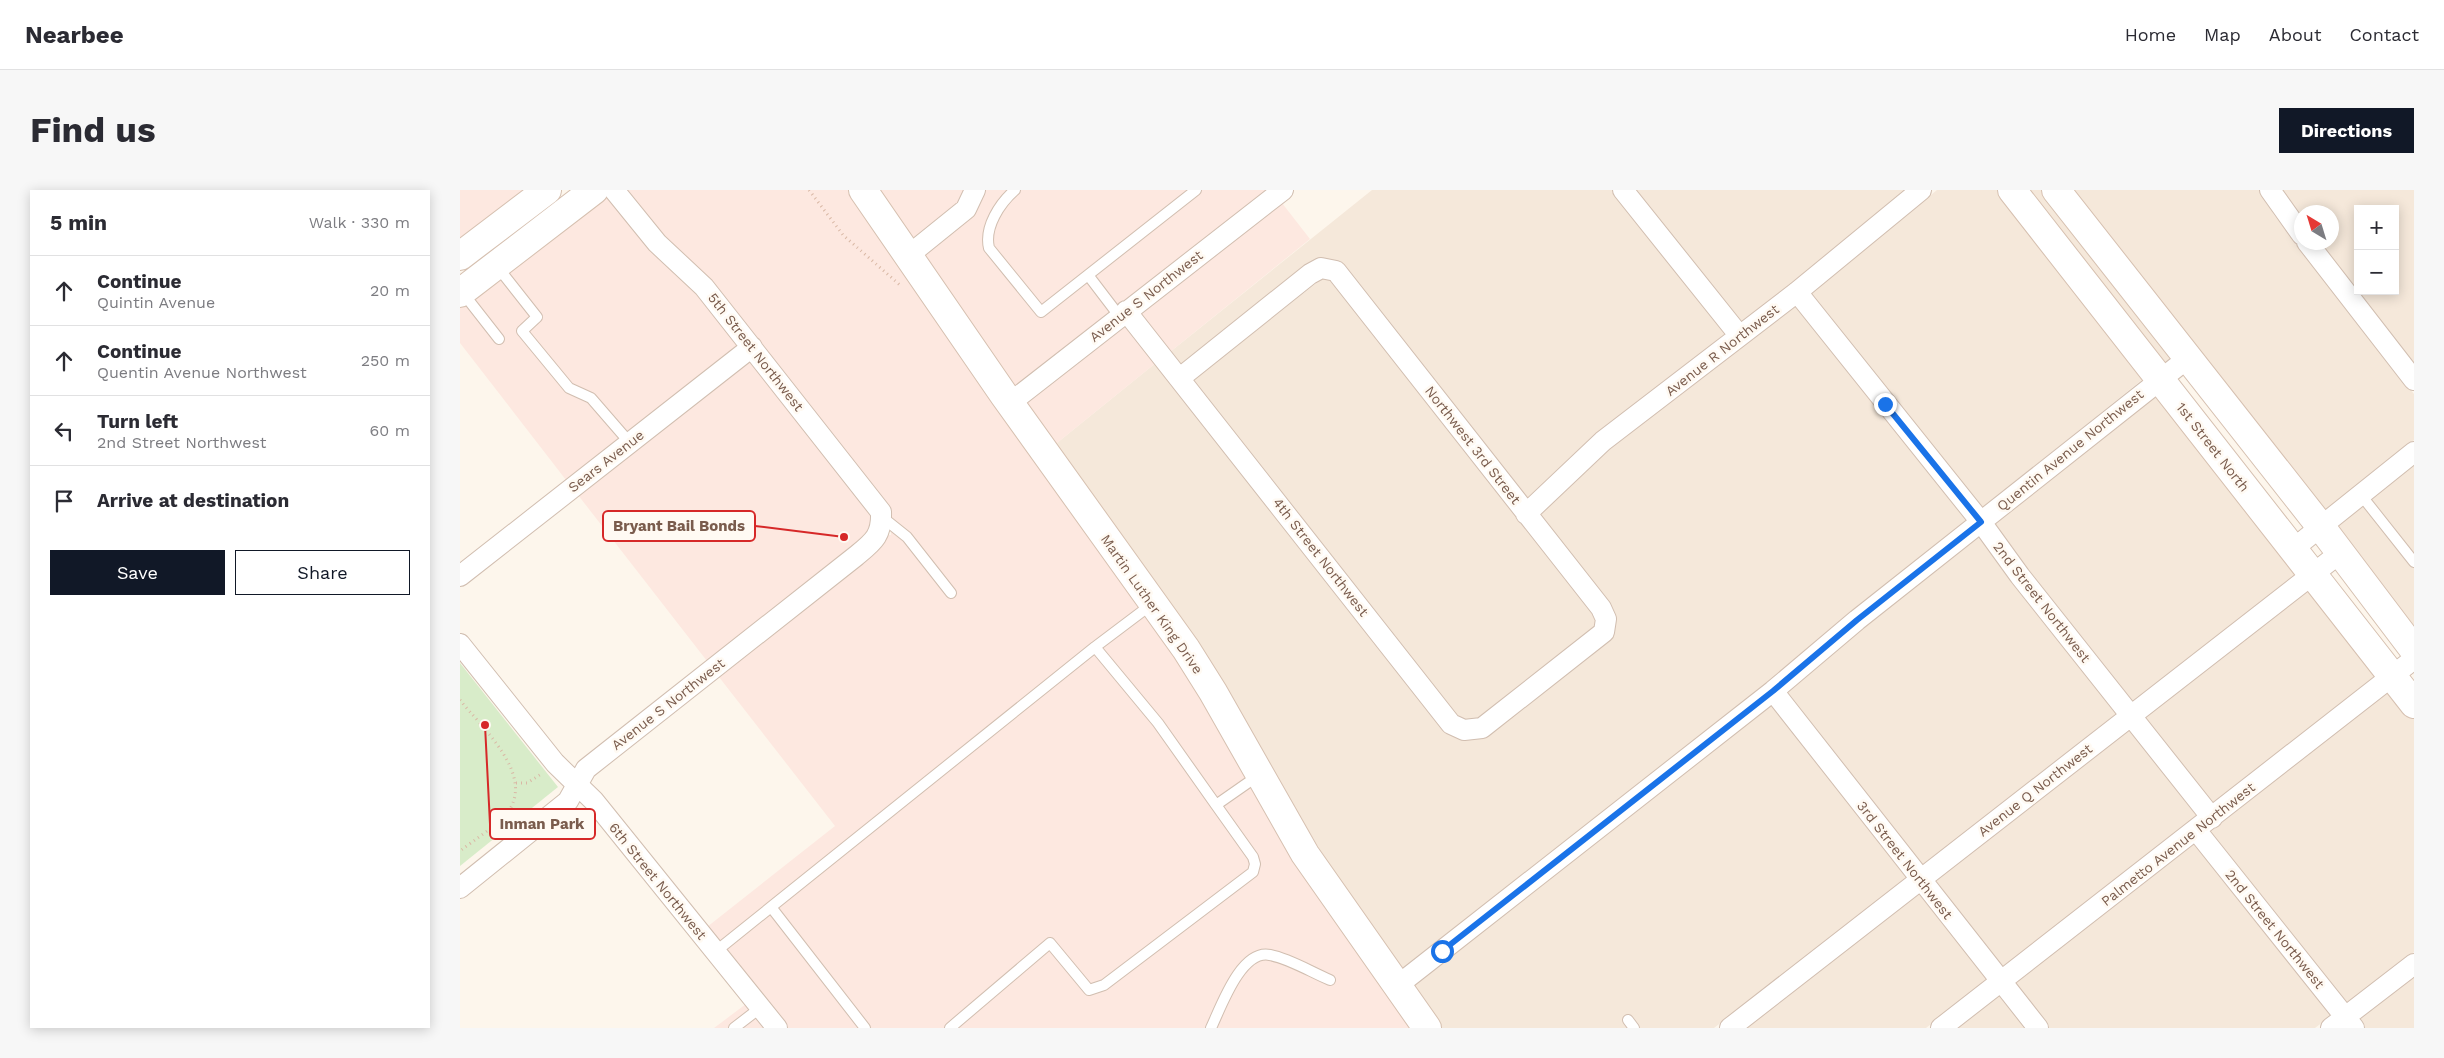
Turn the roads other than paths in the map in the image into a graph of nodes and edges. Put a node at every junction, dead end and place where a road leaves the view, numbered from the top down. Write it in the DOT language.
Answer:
graph roads {
  1 [pos="594,190"];
  2 [pos="614,190"];
  3 [pos="863,190"];
  4 [pos="975,190"];
  5 [pos="1015,190"];
  6 [pos="1196,190"];
  7 [pos="1283,190"];
  8 [pos="1623,190"];
  9 [pos="1921,190"];
  10 [pos="2012,190"];
  11 [pos="2056,190"];
  12 [pos="2270,190"];
  13 [pos="545,191"];
  14 [pos="2294,224"];
  15 [pos="2313,250"];
  16 [pos="908,255"];
  17 [pos="460,256"];
  18 [pos="496,264"];
  19 [pos="1088,275"];
  20 [pos="461,292"];
  21 [pos="1797,292"];
  22 [pos="1123,314"];
  23 [pos="1739,335"];
  24 [pos="499,339"];
  25 [pos="752,346"];
  26 [pos="2188,358"];
  27 [pos="1180,378"];
  28 [pos="2161,378"];
  29 [pos="2414,380"];
  30 [pos="1010,403"];
  31 [pos="630,442"];
  32 [pos="2414,452"];
  33 [pos="2361,495"];
  34 [pos="1526,514"];
  35 [pos="882,521"];
  36 [pos="1981,522"];
  37 [pos="2321,527"];
  38 [pos="2293,550"];
  39 [pos="2340,553"];
  40 [pos="2414,562"];
  41 [pos="2312,574"];
  42 [pos="460,576"];
  43 [pos="951,593"];
  44 [pos="1153,603"];
  45 [pos="1605,625"];
  46 [pos="460,644"];
  47 [pos="1095,648"];
  48 [pos="2414,650"];
  49 [pos="2414,659"];
  50 [pos="2392,675"];
  51 [pos="1773,691"];
  52 [pos="2414,704"];
  53 [pos="2130,715"];
  54 [pos="1259,775"];
  55 [pos="577,785"];
  56 [pos="1216,805"];
  57 [pos="2212,818"];
  58 [pos="2196,830"];
  59 [pos="1921,880"];
  60 [pos="460,888"];
  61 [pos="770,907"];
  62 [pos="716,952"];
  63 [pos="2414,964"];
  64 [pos="1330,980"];
  65 [pos="2001,981"];
  66 [pos="1397,986"];
  67 [pos="760,1008"];
  68 [pos="2343,1024"];
  69 [pos="734,1028"];
  70 [pos="777,1028"];
  71 [pos="865,1028"];
  72 [pos="950,1028"];
  73 [pos="1211,1028"];
  74 [pos="1427,1028"];
  75 [pos="1730,1028"];
  76 [pos="1941,1028"];
  77 [pos="2038,1028"];
  1 -- 18 [label="main road"];
  2 -- 25 [label="street, 5th Street Northwest"];
  3 -- 16 [label="main road, Martin Luther King Drive"];
  4 -- 16 [label="street"];
  5 -- 19 [label="lane"];
  6 -- 19 [label="lane"];
  7 -- 22 [label="street, Avenue S Northwest"];
  8 -- 23 [label="street"];
  9 -- 21 [label="street, Avenue R Northwest"];
  10 -- 28 [label="main road, 1st Street North"];
  11 -- 26 [label="main road"];
  12 -- 14 [label="street"];
  13 -- 17 [label="main road"];
  15 -- 29 [label="street"];
  16 -- 30 [label="main road, Martin Luther King Drive"];
  18 -- 20 [label="main road"];
  18 -- 31 [label="lane"];
  19 -- 22 [label="lane"];
  20 -- 24 [label="lane"];
  21 -- 23 [label="street, Avenue R Northwest"];
  21 -- 36 [label="street, 2nd Street Northwest"];
  22 -- 27 [label="street, 4th Street Northwest"];
  22 -- 30 [label="street, Avenue S Northwest"];
  23 -- 34 [label="street, Avenue R Northwest"];
  25 -- 31 [label="street, Sears Avenue"];
  25 -- 35 [label="street, 5th Street Northwest"];
  26 -- 28 [label="street, Quentin Avenue Northwest"];
  26 -- 37 [label="main road"];
  27 -- 34 [label="street, Northwest 3rd Street"];
  27 -- 45 [label="street, 4th Street Northwest"];
  28 -- 36 [label="street, Quentin Avenue Northwest"];
  28 -- 38 [label="main road, 1st Street North"];
  30 -- 44 [label="main road, Martin Luther King Drive"];
  31 -- 42 [label="street, Sears Avenue"];
  32 -- 33 [label="street"];
  33 -- 37 [label="street"];
  33 -- 40 [label="lane"];
  34 -- 45 [label="street, Northwest 3rd Street"];
  35 -- 43 [label="lane"];
  35 -- 55 [label="street, Avenue S Northwest"];
  36 -- 51 [label="street, Quentin Avenue Northwest"];
  36 -- 53 [label="street, 2nd Street Northwest"];
  37 -- 38 [label="street"];
  37 -- 39 [label="main road"];
  38 -- 41 [label="main road, 1st Street North"];
  39 -- 41 [label="street, Avenue Q Northwest"];
  39 -- 48 [label="main road"];
  41 -- 50 [label="main road, 1st Street North"];
  41 -- 53 [label="street, Avenue Q Northwest"];
  44 -- 47 [label="lane"];
  44 -- 54 [label="main road, Martin Luther King Drive"];
  46 -- 55 [label="street, 6th Street Northwest"];
  47 -- 56 [label="lane"];
  47 -- 61 [label="lane"];
  49 -- 50 [label="street, Palmetto Avenue Northwest"];
  50 -- 52 [label="main road, 1st Street North"];
  50 -- 57 [label="street, Palmetto Avenue Northwest"];
  51 -- 59 [label="street, 3rd Street Northwest"];
  51 -- 66 [label="street, Quentin Avenue Northwest"];
  53 -- 57 [label="street, 2nd Street Northwest"];
  53 -- 59 [label="street, Avenue Q Northwest"];
  54 -- 56 [label="lane"];
  54 -- 66 [label="main road, Martin Luther King Drive"];
  55 -- 60 [label="street, Avenue S Northwest"];
  55 -- 62 [label="street, 6th Street Northwest"];
  56 -- 72 [label="lane"];
  57 -- 58 [label="street, Palmetto Avenue Northwest"];
  58 -- 65 [label="street, Palmetto Avenue Northwest"];
  58 -- 68 [label="street, 2nd Street Northwest"];
  59 -- 65 [label="street, 3rd Street Northwest"];
  59 -- 75 [label="street, Avenue Q Northwest"];
  61 -- 62 [label="lane"];
  61 -- 71 [label="lane"];
  62 -- 67 [label="street, 6th Street Northwest"];
  63 -- 68 [label="street"];
  64 -- 73 [label="lane"];
  65 -- 76 [label="street, Palmetto Avenue Northwest"];
  65 -- 77 [label="street, 3rd Street Northwest"];
  66 -- 74 [label="main road, Martin Luther King Drive"];
  67 -- 69 [label="lane"];
  67 -- 70 [label="street, 6th Street Northwest"];
}
